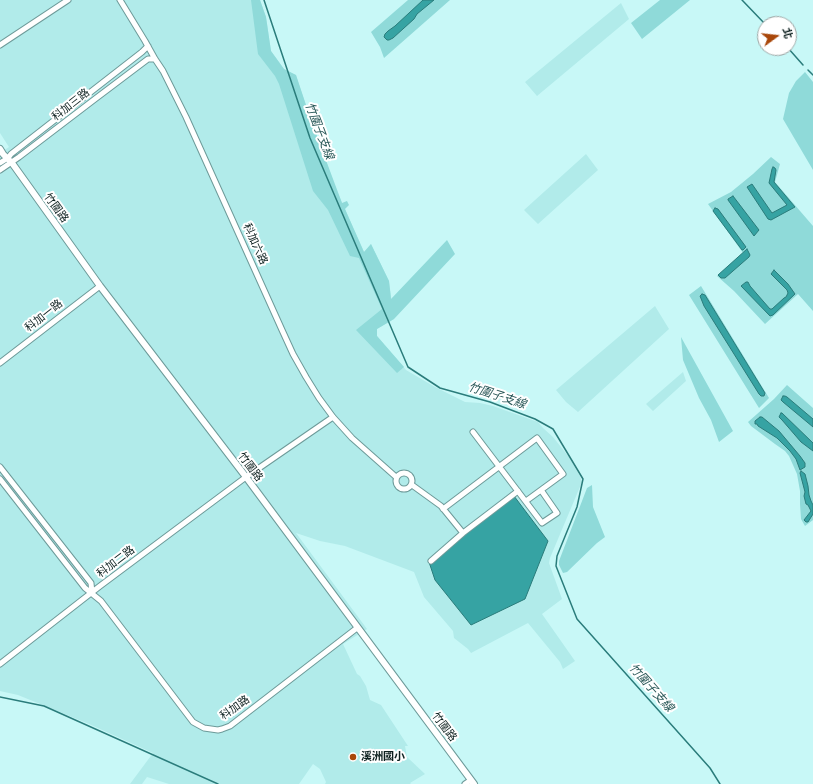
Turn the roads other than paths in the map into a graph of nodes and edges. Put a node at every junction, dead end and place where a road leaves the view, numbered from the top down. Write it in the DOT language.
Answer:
graph roads {
  1 [pos="68,0"];
  2 [pos="120,0"];
  3 [pos="0,45"];
  4 [pos="148,46"];
  5 [pos="155,59"];
  6 [pos="0,149"];
  7 [pos="10,161"];
  8 [pos="0,163"];
  9 [pos="0,170"];
  10 [pos="100,286"];
  11 [pos="0,362"];
  12 [pos="333,417"];
  13 [pos="474,432"];
  14 [pos="499,466"];
  15 [pos="0,467"];
  16 [pos="246,477"];
  17 [pos="396,477"];
  18 [pos="0,479"];
  19 [pos="412,484"];
  20 [pos="541,490"];
  21 [pos="518,491"];
  22 [pos="526,501"];
  23 [pos="443,509"];
  24 [pos="463,532"];
  25 [pos="431,561"];
  26 [pos="92,593"];
  27 [pos="358,628"];
  28 [pos="0,664"];
  29 [pos="473,782"];
  30 [pos="465,784"];
  1 -- 3 [label="street"];
  2 -- 4 [label="street, 科加六路"];
  4 -- 5 [label="street, 科加六路"];
  4 -- 7 [label="street, 科加三路"];
  5 -- 7 [label="street, 科加三路"];
  5 -- 12 [label="street, 科加六路"];
  6 -- 7 [label="street, 竹圍路"];
  7 -- 8 [label="street, 科加三路"];
  7 -- 9 [label="street, 科加三路"];
  7 -- 10 [label="street, 竹圍路"];
  10 -- 11 [label="street, 科加一路"];
  10 -- 16 [label="street, 竹圍路"];
  12 -- 16 [label="street, 科加二路"];
  12 -- 17 [label="street, 科加六路"];
  13 -- 14 [label="street"];
  14 -- 20 [label="street"];
  14 -- 21 [label="street"];
  14 -- 23 [label="street"];
  15 -- 26 [label="street, 科加路"];
  16 -- 26 [label="street, 科加二路"];
  16 -- 27 [label="street, 竹圍路"];
  17 -- 19 [label="street"];
  17 -- 19 [label="street"];
  18 -- 26 [label="street, 科加路"];
  19 -- 23 [label="street"];
  20 -- 22 [label="street"];
  20 -- 22 [label="street"];
  21 -- 22 [label="street"];
  21 -- 24 [label="street"];
  23 -- 24 [label="street"];
  24 -- 25 [label="street"];
  26 -- 27 [label="street, 科加路"];
  26 -- 28 [label="street, 科加二路"];
  27 -- 29 [label="street, 竹圍路"];
  29 -- 30 [label="street"];
}
